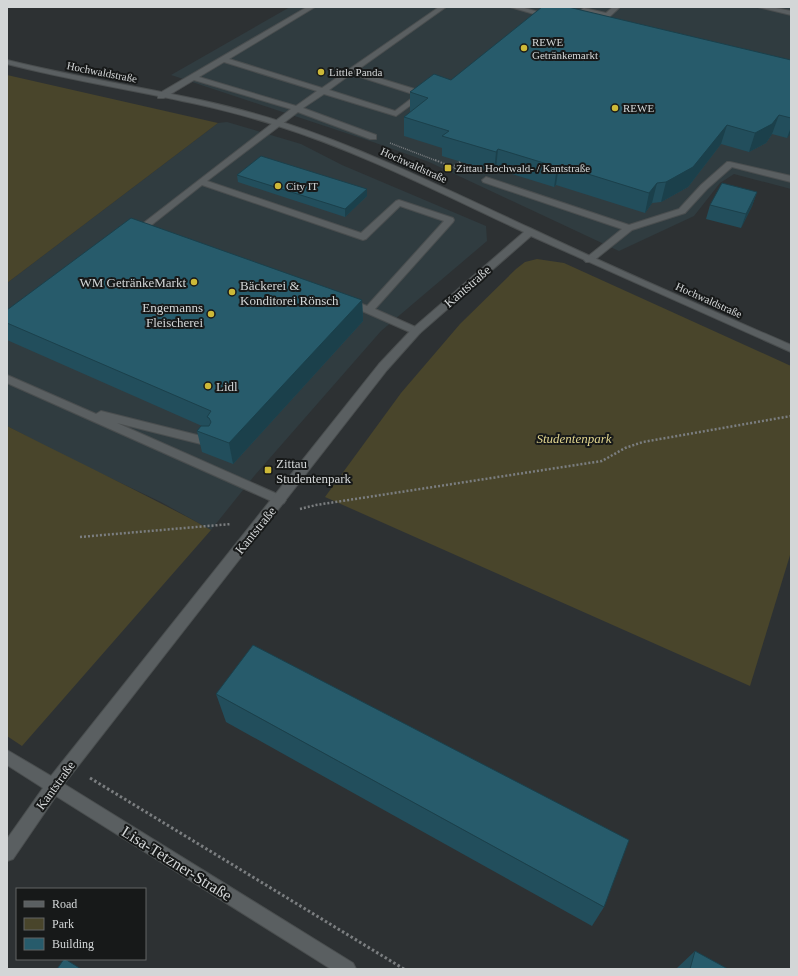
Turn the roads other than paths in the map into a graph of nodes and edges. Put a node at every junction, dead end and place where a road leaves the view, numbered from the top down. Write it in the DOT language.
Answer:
graph roads {
  1 [pos="312,7"];
  2 [pos="443,7"];
  3 [pos="513,7"];
  4 [pos="617,7"];
  5 [pos="761,7"];
  6 [pos="584,10"];
  7 [pos="791,13"];
  8 [pos="608,16"];
  9 [pos="533,25"];
  10 [pos="615,26"];
  11 [pos="223,59"];
  12 [pos="7,62"];
  13 [pos="351,72"];
  14 [pos="193,77"];
  15 [pos="434,86"];
  16 [pos="323,91"];
  17 [pos="422,94"];
  18 [pos="161,96"];
  19 [pos="298,109"];
  20 [pos="278,123"];
  21 [pos="373,137"];
  22 [pos="791,179"];
  23 [pos="486,180"];
  24 [pos="201,182"];
  25 [pos="629,228"];
  26 [pos="530,232"];
  27 [pos="157,233"];
  28 [pos="589,260"];
  29 [pos="340,299"];
  30 [pos="369,310"];
  31 [pos="416,331"];
  32 [pos="791,349"];
  33 [pos="7,379"];
  34 [pos="69,407"];
  35 [pos="209,442"];
  36 [pos="280,500"];
  37 [pos="7,757"];
  38 [pos="54,785"];
  39 [pos="7,853"];
  40 [pos="347,969"];
  1 -- 11 [label="street"];
  2 -- 13 [label="street"];
  3 -- 9 [label="street"];
  4 -- 8 [label="street"];
  5 -- 7 [label="street"];
  6 -- 8 [label="street"];
  8 -- 10 [label="street"];
  11 -- 14 [label="street"];
  11 -- 16 [label="street"];
  12 -- 18 [label="street, Hochwaldstraße"];
  13 -- 16 [label="street"];
  13 -- 17 [label="street"];
  14 -- 18 [label="street"];
  14 -- 19 [label="street"];
  15 -- 17 [label="street"];
  16 -- 17 [label="street"];
  16 -- 19 [label="street"];
  18 -- 20 [label="street, Hochwaldstraße"];
  19 -- 20 [label="street"];
  19 -- 21 [label="street"];
  20 -- 24 [label="street"];
  20 -- 26 [label="street, Hochwaldstraße"];
  22 -- 25 [label="street"];
  23 -- 25 [label="street"];
  24 -- 27 [label="street"];
  24 -- 30 [label="street"];
  25 -- 28 [label="street"];
  26 -- 28 [label="street, Hochwaldstraße"];
  26 -- 31 [label="street, Kantstraße"];
  28 -- 32 [label="street, Hochwaldstraße"];
  29 -- 30 [label="street"];
  30 -- 31 [label="street"];
  31 -- 36 [label="street, Kantstraße"];
  33 -- 34 [label="street"];
  34 -- 35 [label="street"];
  34 -- 36 [label="street"];
  36 -- 38 [label="street, Kantstraße"];
  37 -- 38 [label="street, Lisa-Tetzner-Straße"];
  38 -- 39 [label="street, Kantstraße"];
  38 -- 40 [label="street, Lisa-Tetzner-Straße"];
}
